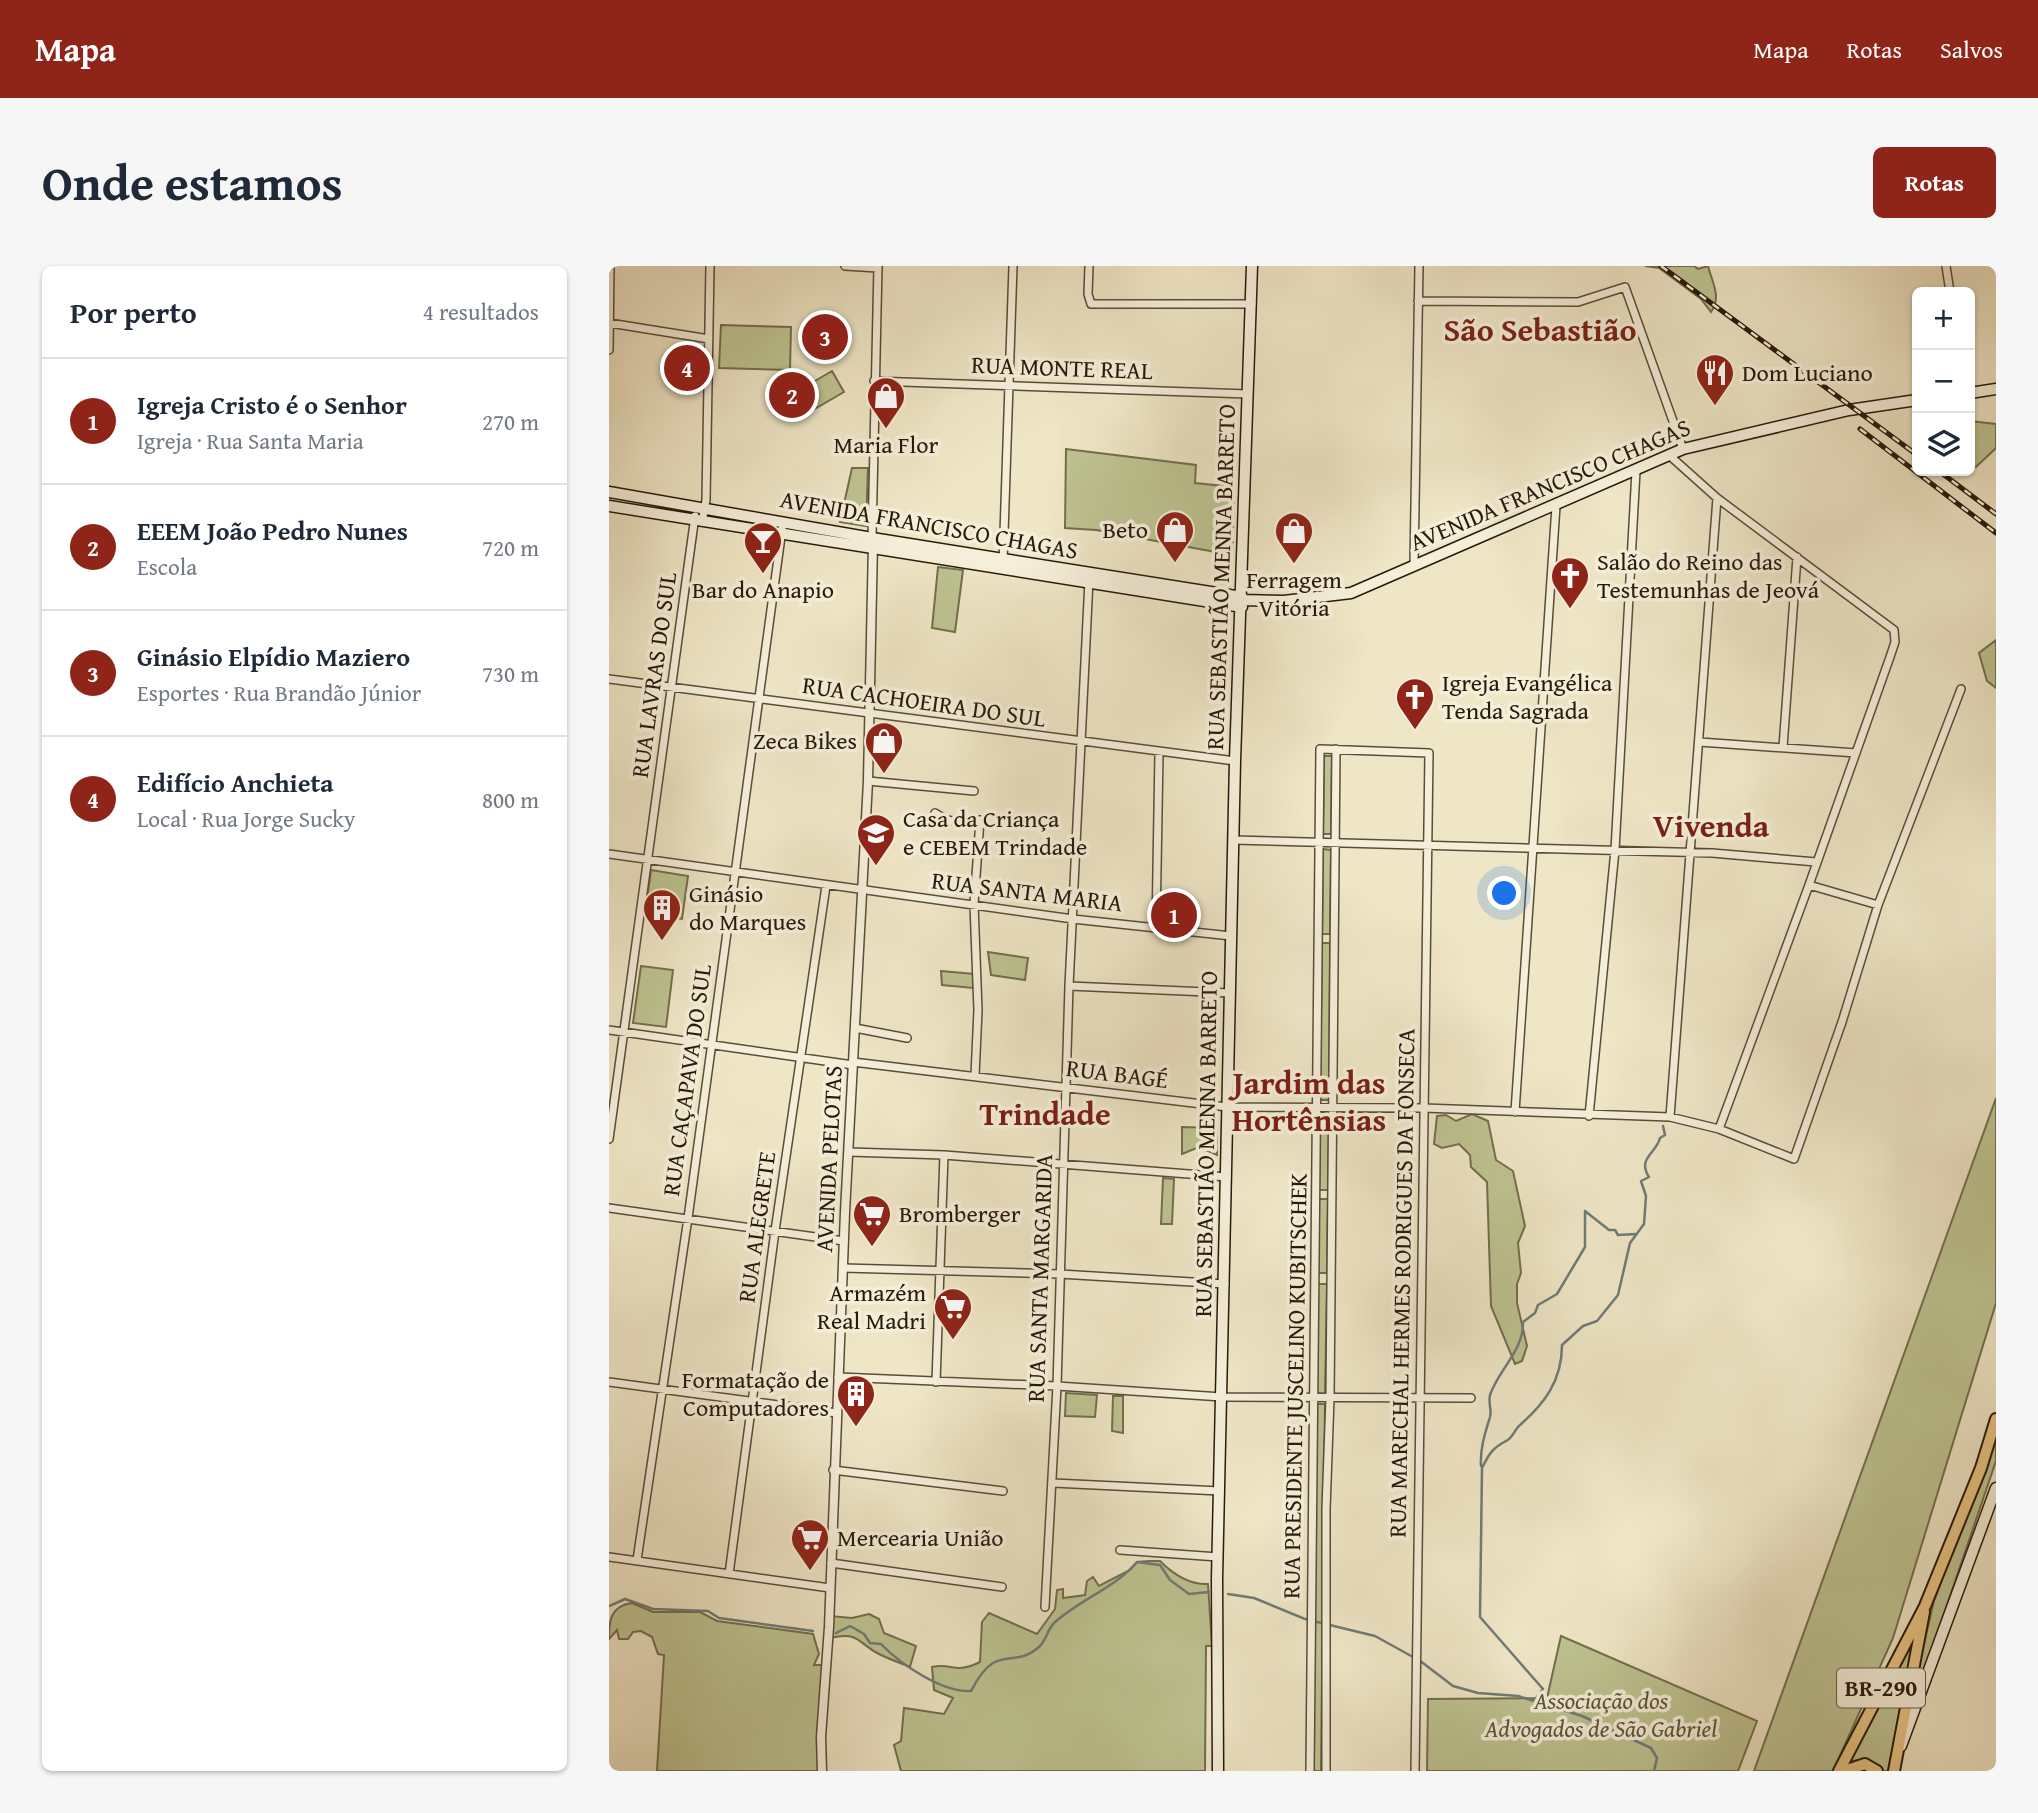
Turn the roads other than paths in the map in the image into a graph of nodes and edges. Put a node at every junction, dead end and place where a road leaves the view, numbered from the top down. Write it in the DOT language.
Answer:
graph roads {
  1 [pos="610,266"];
  2 [pos="710,266"];
  3 [pos="845,266"];
  4 [pos="1013,266"];
  5 [pos="1089,266"];
  6 [pos="1252,266"];
  7 [pos="1419,266"];
  8 [pos="1946,266"];
  9 [pos="878,267"];
  10 [pos="1949,287"];
  11 [pos="1418,301"];
  12 [pos="1252,304"];
  13 [pos="609,323"];
  14 [pos="709,339"];
  15 [pos="609,351"];
  16 [pos="874,381"];
  17 [pos="1007,385"];
  18 [pos="1996,389"];
  19 [pos="1975,392"];
  20 [pos="1248,394"];
  21 [pos="1912,401"];
  22 [pos="1683,449"];
  23 [pos="1669,455"];
  24 [pos="1636,471"];
  25 [pos="609,492"];
  26 [pos="1717,498"];
  27 [pos="609,506"];
  28 [pos="1556,506"];
  29 [pos="700,507"];
  30 [pos="698,521"];
  31 [pos="783,522"];
  32 [pos="781,534"];
  33 [pos="872,544"];
  34 [pos="1797,557"];
  35 [pos="1003,564"];
  36 [pos="1415,564"];
  37 [pos="1089,578"];
  38 [pos="1242,601"];
  39 [pos="609,679"];
  40 [pos="672,687"];
  41 [pos="1961,689"];
  42 [pos="761,700"];
  43 [pos="870,715"];
  44 [pos="1700,742"];
  45 [pos="1081,743"];
  46 [pos="1783,747"];
  47 [pos="1336,749"];
  48 [pos="1159,753"];
  49 [pos="1856,753"];
  50 [pos="1235,761"];
  51 [pos="868,781"];
  52 [pos="974,791"];
  53 [pos="935,813"];
  54 [pos="1233,840"];
  55 [pos="1319,843"];
  56 [pos="1335,844"];
  57 [pos="1428,845"];
  58 [pos="1533,847"];
  59 [pos="1615,850"];
  60 [pos="1692,853"];
  61 [pos="609,854"];
  62 [pos="649,860"];
  63 [pos="1816,862"];
  64 [pos="736,872"];
  65 [pos="1809,885"];
  66 [pos="827,886"];
  67 [pos="861,889"];
  68 [pos="974,904"];
  69 [pos="1878,905"];
  70 [pos="1073,919"];
  71 [pos="1156,927"];
  72 [pos="1231,936"];
  73 [pos="1319,938"];
  74 [pos="1334,938"];
  75 [pos="1069,986"];
  76 [pos="1230,993"];
  77 [pos="855,1028"];
  78 [pos="609,1030"];
  79 [pos="624,1032"];
  80 [pos="907,1038"];
  81 [pos="711,1044"];
  82 [pos="801,1058"];
  83 [pos="853,1064"];
  84 [pos="975,1076"];
  85 [pos="1065,1087"];
  86 [pos="1227,1107"];
  87 [pos="1333,1108"];
  88 [pos="1424,1108"];
  89 [pos="1317,1109"];
  90 [pos="1515,1112"];
  91 [pos="1589,1116"];
  92 [pos="1670,1117"];
  93 [pos="1720,1129"];
  94 [pos="609,1139"];
  95 [pos="849,1152"];
  96 [pos="944,1155"];
  97 [pos="1063,1163"];
  98 [pos="1227,1177"];
  99 [pos="1316,1195"];
  100 [pos="1332,1195"];
  101 [pos="609,1208"];
  102 [pos="688,1218"];
  103 [pos="775,1231"];
  104 [pos="844,1241"];
  105 [pos="843,1268"];
  106 [pos="939,1270"];
  107 [pos="1060,1275"];
  108 [pos="1314,1278"];
  109 [pos="1332,1278"];
  110 [pos="1224,1284"];
  111 [pos="838,1377"];
  112 [pos="609,1382"];
  113 [pos="936,1382"];
  114 [pos="1057,1386"];
  115 [pos="664,1390"];
  116 [pos="1222,1397"];
  117 [pos="1419,1397"];
  118 [pos="1312,1398"];
  119 [pos="1330,1398"];
  120 [pos="1471,1398"];
  121 [pos="752,1402"];
  122 [pos="837,1413"];
  123 [pos="1996,1419"];
  124 [pos="834,1470"];
  125 [pos="1053,1483"];
  126 [pos="1996,1488"];
  127 [pos="1003,1491"];
  128 [pos="1220,1491"];
  129 [pos="1120,1550"];
  130 [pos="609,1557"];
  131 [pos="1218,1557"];
  132 [pos="637,1560"];
  133 [pos="831,1563"];
  134 [pos="729,1574"];
  135 [pos="1002,1587"];
  136 [pos="830,1588"];
  137 [pos="1925,1606"];
  138 [pos="1045,1607"];
  139 [pos="1899,1750"];
  140 [pos="822,1771"];
  141 [pos="1217,1771"];
  142 [pos="1310,1771"];
  143 [pos="1326,1771"];
  144 [pos="1415,1771"];
  145 [pos="1842,1771"];
  146 [pos="1877,1771"];
  147 [pos="1894,1771"];
  1 -- 13 [label="street"];
  2 -- 14 [label="street, RUA LAVRAS DO SUL"];
  3 -- 9 [label="street"];
  4 -- 17 [label="street"];
  5 -- 12 [label="street"];
  6 -- 12 [label="main road, RUA SEBASTIÃO MENNA BARRETO"];
  7 -- 11 [label="street"];
  8 -- 10 [label="street"];
  9 -- 16 [label="street"];
  11 -- 22 [label="street"];
  11 -- 36 [label="street"];
  12 -- 20 [label="main road, RUA SEBASTIÃO MENNA BARRETO"];
  13 -- 14 [label="street"];
  13 -- 15 [label="street"];
  14 -- 29 [label="street, RUA LAVRAS DO SUL"];
  16 -- 17 [label="street, RUA MONTE REAL"];
  16 -- 33 [label="street"];
  17 -- 20 [label="street, RUA MONTE REAL"];
  17 -- 35 [label="street"];
  18 -- 19 [label="main road"];
  20 -- 38 [label="main road, RUA SEBASTIÃO MENNA BARRETO"];
  21 -- 22 [label="main road, AVENIDA FRANCISCO CHAGAS"];
  22 -- 23 [label="main road, AVENIDA FRANCISCO CHAGAS"];
  23 -- 24 [label="main road, AVENIDA FRANCISCO CHAGAS"];
  23 -- 26 [label="street"];
  24 -- 28 [label="main road, AVENIDA FRANCISCO CHAGAS"];
  24 -- 59 [label="street"];
  25 -- 29 [label="main road, AVENIDA FRANCISCO CHAGAS"];
  26 -- 34 [label="street"];
  26 -- 44 [label="street"];
  27 -- 30 [label="main road, AVENIDA FRANCISCO CHAGAS"];
  28 -- 36 [label="main road, AVENIDA FRANCISCO CHAGAS"];
  28 -- 58 [label="street"];
  29 -- 30 [label="street, RUA LAVRAS DO SUL"];
  29 -- 31 [label="main road, AVENIDA FRANCISCO CHAGAS"];
  30 -- 32 [label="main road, AVENIDA FRANCISCO CHAGAS"];
  30 -- 40 [label="street, RUA LAVRAS DO SUL"];
  31 -- 32 [label="street, RUA CAÇAPAVA DO SUL"];
  31 -- 33 [label="main road, AVENIDA FRANCISCO CHAGAS"];
  32 -- 33 [label="main road, AVENIDA FRANCISCO CHAGAS"];
  32 -- 42 [label="street, RUA CAÇAPAVA DO SUL"];
  33 -- 35 [label="main road, AVENIDA FRANCISCO CHAGAS"];
  33 -- 43 [label="street, AVENIDA PELOTAS"];
  34 -- 46 [label="street"];
  34 -- 49 [label="street"];
  35 -- 37 [label="main road, AVENIDA FRANCISCO CHAGAS"];
  36 -- 38 [label="main road, AVENIDA FRANCISCO CHAGAS"];
  37 -- 38 [label="main road, AVENIDA FRANCISCO CHAGAS"];
  37 -- 45 [label="street, RUA SANTA MARGARIDA"];
  38 -- 50 [label="main road, RUA SEBASTIÃO MENNA BARRETO"];
  39 -- 40 [label="street, RUA CACHOEIRA DO SUL"];
  40 -- 42 [label="street, RUA CACHOEIRA DO SUL"];
  40 -- 62 [label="street, RUA LAVRAS DO SUL"];
  41 -- 69 [label="street"];
  42 -- 43 [label="street, RUA CACHOEIRA DO SUL"];
  42 -- 64 [label="street, RUA CAÇAPAVA DO SUL"];
  43 -- 45 [label="street, RUA CACHOEIRA DO SUL"];
  43 -- 51 [label="street, AVENIDA PELOTAS"];
  44 -- 46 [label="street"];
  44 -- 60 [label="street"];
  45 -- 48 [label="street, RUA CACHOEIRA DO SUL"];
  45 -- 70 [label="street, RUA SANTA MARGARIDA"];
  46 -- 49 [label="street"];
  47 -- 55 [label="street, RUA PRESIDENTE JUSCELINO KUBITSCHEK"];
  47 -- 56 [label="street, RUA PRESIDENTE JUSCELINO KUBITSCHEK"];
  47 -- 57 [label="street, RUA MARECHAL HERMES RODRIGUES DA FONSECA"];
  48 -- 50 [label="street, RUA CACHOEIRA DO SUL"];
  48 -- 71 [label="street"];
  49 -- 63 [label="street"];
  50 -- 54 [label="main road, RUA SEBASTIÃO MENNA BARRETO"];
  51 -- 52 [label="street"];
  51 -- 67 [label="street, AVENIDA PELOTAS"];
  53 -- 68 [label="street"];
  54 -- 55 [label="street"];
  54 -- 72 [label="main road, RUA SEBASTIÃO MENNA BARRETO"];
  55 -- 56 [label="street"];
  55 -- 73 [label="street, RUA PRESIDENTE JUSCELINO KUBITSCHEK"];
  56 -- 57 [label="street"];
  56 -- 74 [label="street, RUA PRESIDENTE JUSCELINO KUBITSCHEK"];
  57 -- 58 [label="street"];
  57 -- 88 [label="street, RUA MARECHAL HERMES RODRIGUES DA FONSECA"];
  58 -- 59 [label="street"];
  58 -- 90 [label="street"];
  59 -- 60 [label="street"];
  59 -- 91 [label="street"];
  60 -- 63 [label="street"];
  60 -- 92 [label="street"];
  61 -- 62 [label="street, RUA SANTA MARIA"];
  62 -- 64 [label="street, RUA SANTA MARIA"];
  62 -- 79 [label="street, RUA LAVRAS DO SUL"];
  63 -- 65 [label="street"];
  64 -- 66 [label="street, RUA SANTA MARIA"];
  64 -- 81 [label="street, RUA CAÇAPAVA DO SUL"];
  65 -- 69 [label="street"];
  65 -- 93 [label="street"];
  66 -- 67 [label="street, RUA SANTA MARIA"];
  66 -- 82 [label="street, RUA ALEGRETE"];
  67 -- 68 [label="street, RUA SANTA MARIA"];
  67 -- 77 [label="street, AVENIDA PELOTAS"];
  68 -- 70 [label="street, RUA SANTA MARIA"];
  68 -- 84 [label="street"];
  69 -- 93 [label="street, RUA BAGÉ"];
  70 -- 71 [label="street, RUA SANTA MARIA"];
  70 -- 75 [label="street, RUA SANTA MARGARIDA"];
  71 -- 72 [label="street, RUA SANTA MARIA"];
  72 -- 76 [label="main road, RUA SEBASTIÃO MENNA BARRETO"];
  73 -- 74 [label="street"];
  73 -- 89 [label="street, RUA PRESIDENTE JUSCELINO KUBITSCHEK"];
  74 -- 87 [label="street, RUA PRESIDENTE JUSCELINO KUBITSCHEK"];
  75 -- 76 [label="street"];
  75 -- 85 [label="street, RUA SANTA MARGARIDA"];
  76 -- 86 [label="main road, RUA SEBASTIÃO MENNA BARRETO"];
  77 -- 80 [label="street"];
  77 -- 83 [label="street, AVENIDA PELOTAS"];
  78 -- 79 [label="street, RUA BAGÉ"];
  79 -- 81 [label="street, RUA BAGÉ"];
  79 -- 94 [label="street, RUA LAVRAS DO SUL"];
  81 -- 82 [label="street, RUA BAGÉ"];
  81 -- 102 [label="street, RUA CAÇAPAVA DO SUL"];
  82 -- 83 [label="street, RUA BAGÉ"];
  82 -- 103 [label="street, RUA ALEGRETE"];
  83 -- 84 [label="street, RUA BAGÉ"];
  83 -- 95 [label="street, AVENIDA PELOTAS"];
  84 -- 85 [label="street, RUA BAGÉ"];
  85 -- 86 [label="street, RUA BAGÉ"];
  85 -- 97 [label="street, RUA SANTA MARGARIDA"];
  86 -- 89 [label="street, RUA BAGÉ"];
  86 -- 98 [label="main road, RUA SEBASTIÃO MENNA BARRETO"];
  87 -- 88 [label="street, RUA BAGÉ"];
  87 -- 89 [label="street, RUA BAGÉ"];
  87 -- 100 [label="street, RUA PRESIDENTE JUSCELINO KUBITSCHEK"];
  88 -- 90 [label="street, RUA BAGÉ"];
  88 -- 117 [label="street, RUA MARECHAL HERMES RODRIGUES DA FONSECA"];
  89 -- 99 [label="street, RUA PRESIDENTE JUSCELINO KUBITSCHEK"];
  90 -- 91 [label="street, RUA BAGÉ"];
  91 -- 92 [label="street, RUA BAGÉ"];
  92 -- 93 [label="street, RUA BAGÉ"];
  95 -- 96 [label="street"];
  95 -- 104 [label="street, AVENIDA PELOTAS"];
  96 -- 97 [label="street"];
  96 -- 106 [label="street"];
  97 -- 98 [label="street"];
  97 -- 107 [label="street, RUA SANTA MARGARIDA"];
  98 -- 110 [label="main road, RUA SEBASTIÃO MENNA BARRETO"];
  99 -- 100 [label="street"];
  99 -- 108 [label="street, RUA PRESIDENTE JUSCELINO KUBITSCHEK"];
  100 -- 109 [label="street, RUA PRESIDENTE JUSCELINO KUBITSCHEK"];
  101 -- 102 [label="street"];
  102 -- 103 [label="street"];
  102 -- 115 [label="street, RUA CAÇAPAVA DO SUL"];
  103 -- 104 [label="street"];
  103 -- 121 [label="street, RUA ALEGRETE"];
  104 -- 105 [label="street, AVENIDA PELOTAS"];
  105 -- 106 [label="street"];
  105 -- 111 [label="street, AVENIDA PELOTAS"];
  106 -- 107 [label="street"];
  106 -- 113 [label="street"];
  107 -- 110 [label="street"];
  107 -- 114 [label="street, RUA SANTA MARGARIDA"];
  108 -- 109 [label="street"];
  108 -- 118 [label="street, RUA PRESIDENTE JUSCELINO KUBITSCHEK"];
  109 -- 119 [label="street, RUA PRESIDENTE JUSCELINO KUBITSCHEK"];
  110 -- 116 [label="main road, RUA SEBASTIÃO MENNA BARRETO"];
  111 -- 113 [label="street"];
  111 -- 122 [label="street, AVENIDA PELOTAS"];
  112 -- 115 [label="street"];
  113 -- 114 [label="street"];
  114 -- 116 [label="street"];
  114 -- 125 [label="street, RUA SANTA MARGARIDA"];
  115 -- 121 [label="street"];
  115 -- 132 [label="street, RUA CAÇAPAVA DO SUL"];
  116 -- 118 [label="street"];
  116 -- 128 [label="main road, RUA SEBASTIÃO MENNA BARRETO"];
  117 -- 119 [label="street"];
  117 -- 120 [label="street"];
  117 -- 144 [label="street, RUA MARECHAL HERMES RODRIGUES DA FONSECA"];
  118 -- 119 [label="street"];
  118 -- 142 [label="street, RUA PRESIDENTE JUSCELINO KUBITSCHEK"];
  119 -- 143 [label="street, RUA PRESIDENTE JUSCELINO KUBITSCHEK"];
  121 -- 122 [label="street"];
  121 -- 134 [label="street, RUA ALEGRETE"];
  122 -- 124 [label="street, AVENIDA PELOTAS"];
  123 -- 137 [label="highway, BR-290"];
  124 -- 127 [label="street"];
  124 -- 133 [label="street, AVENIDA PELOTAS"];
  125 -- 128 [label="street"];
  125 -- 138 [label="street, RUA SANTA MARGARIDA"];
  126 -- 139 [label="main road"];
  128 -- 131 [label="main road, RUA SEBASTIÃO MENNA BARRETO"];
  129 -- 131 [label="street"];
  130 -- 132 [label="street"];
  131 -- 141 [label="main road, RUA SEBASTIÃO MENNA BARRETO"];
  132 -- 134 [label="street"];
  133 -- 135 [label="street"];
  133 -- 136 [label="street, AVENIDA PELOTAS"];
  134 -- 136 [label="street"];
  136 -- 140 [label="street, AVENIDA PELOTAS"];
  137 -- 139 [label="highway, BR-290"];
  137 -- 145 [label="highway, BR-290"];
  139 -- 147 [label="highway, BR-290"];
  145 -- 146 [label="highway"];
}
